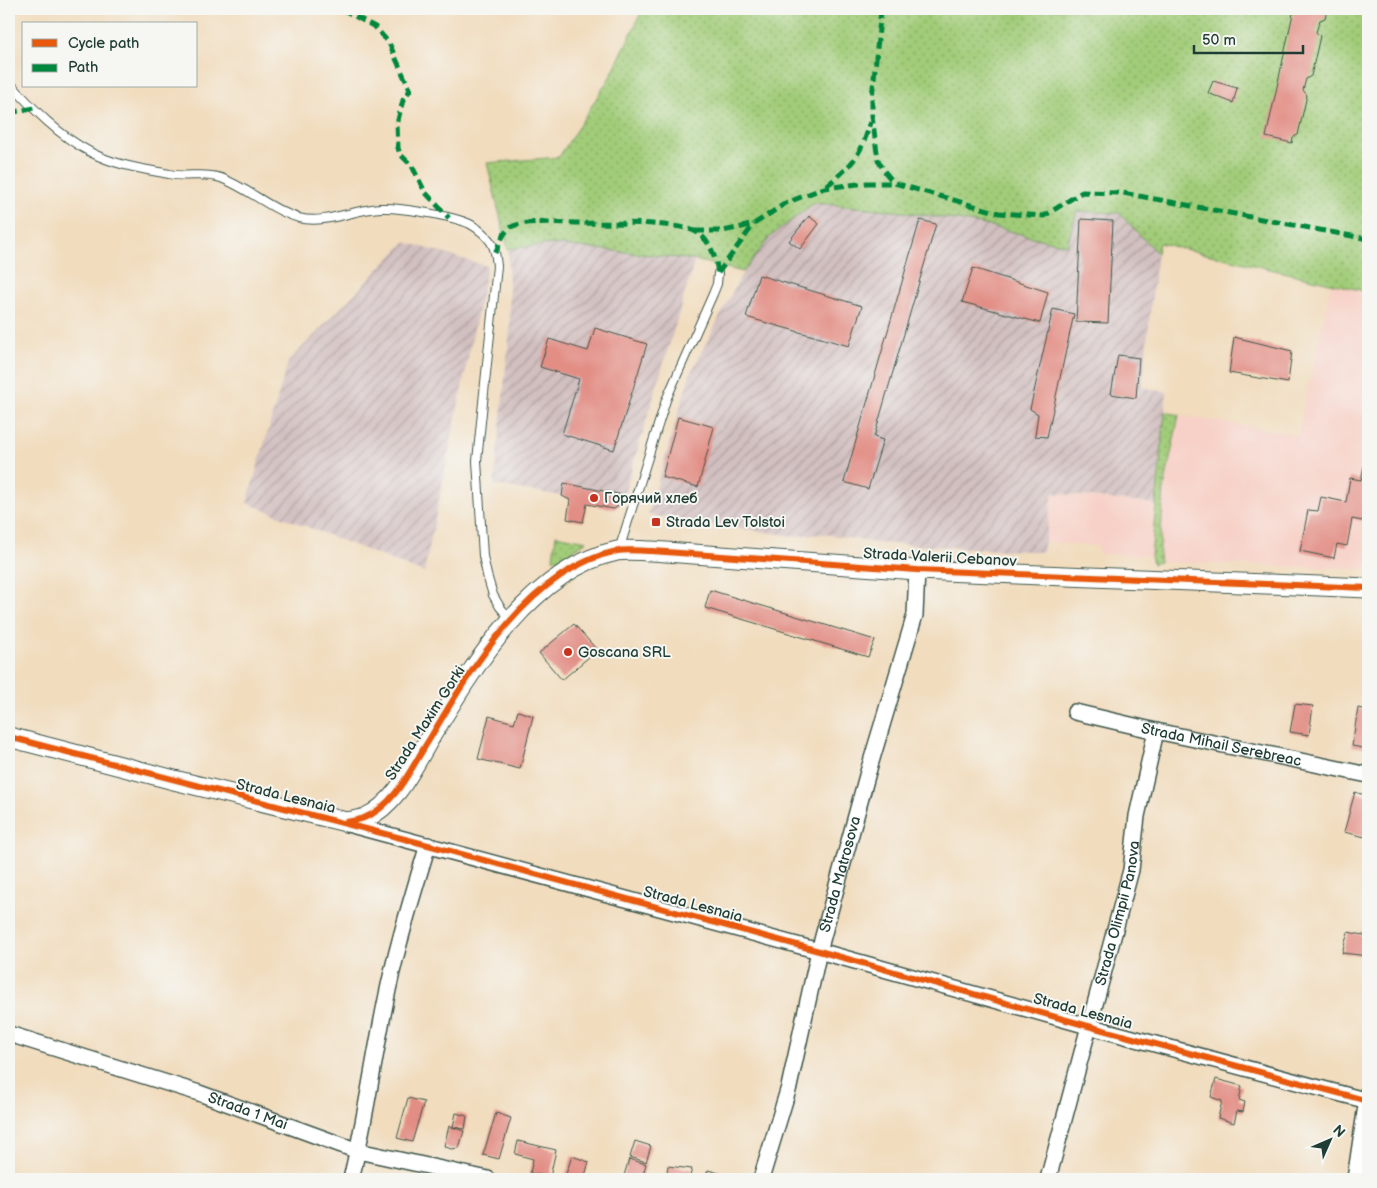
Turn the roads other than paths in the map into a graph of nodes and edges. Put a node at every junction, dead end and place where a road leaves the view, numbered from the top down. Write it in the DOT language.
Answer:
graph roads {
  1 [pos="9,82"];
  2 [pos="718,273"];
  3 [pos="619,551"];
  4 [pos="917,570"];
  5 [pos="1368,588"];
  6 [pos="527,604"];
  7 [pos="512,621"];
  8 [pos="1075,712"];
  9 [pos="1156,731"];
  10 [pos="9,737"];
  11 [pos="1368,775"];
  12 [pos="324,818"];
  13 [pos="428,845"];
  14 [pos="819,950"];
  15 [pos="1088,1026"];
  16 [pos="9,1034"];
  17 [pos="1368,1098"];
  18 [pos="358,1151"];
  19 [pos="351,1179"];
  20 [pos="488,1179"];
  21 [pos="761,1179"];
  22 [pos="1048,1179"];
  23 [pos="1355,1179"];
  1 -- 7 [label="lane"];
  2 -- 3 [label="lane"];
  3 -- 4 [label="street, Strada Valerii Cebanov"];
  3 -- 6 [label="street, Strada Valerii Cebanov"];
  4 -- 5 [label="street, Strada Valerii Cebanov"];
  4 -- 14 [label="street, Strada Matrosova"];
  6 -- 7 [label="street, Strada Maxim Gorki"];
  7 -- 12 [label="street, Strada Maxim Gorki"];
  8 -- 9 [label="street, Strada Mihail Serebreac"];
  9 -- 11 [label="street, Strada Mihail Serebreac"];
  9 -- 15 [label="street, Strada Olimpii Panova"];
  10 -- 12 [label="street, Strada Lesnaia"];
  12 -- 13 [label="street, Strada Lesnaia"];
  13 -- 14 [label="street, Strada Lesnaia"];
  13 -- 18 [label="street"];
  14 -- 15 [label="street, Strada Lesnaia"];
  14 -- 21 [label="street, Strada Matrosova"];
  15 -- 17 [label="street, Strada Lesnaia"];
  15 -- 22 [label="street, Strada Olimpii Panova"];
  16 -- 18 [label="street, Strada 1 Mai"];
  17 -- 23 [label="street"];
  18 -- 19 [label="street"];
  18 -- 20 [label="street, Strada 1 Mai"];
}
